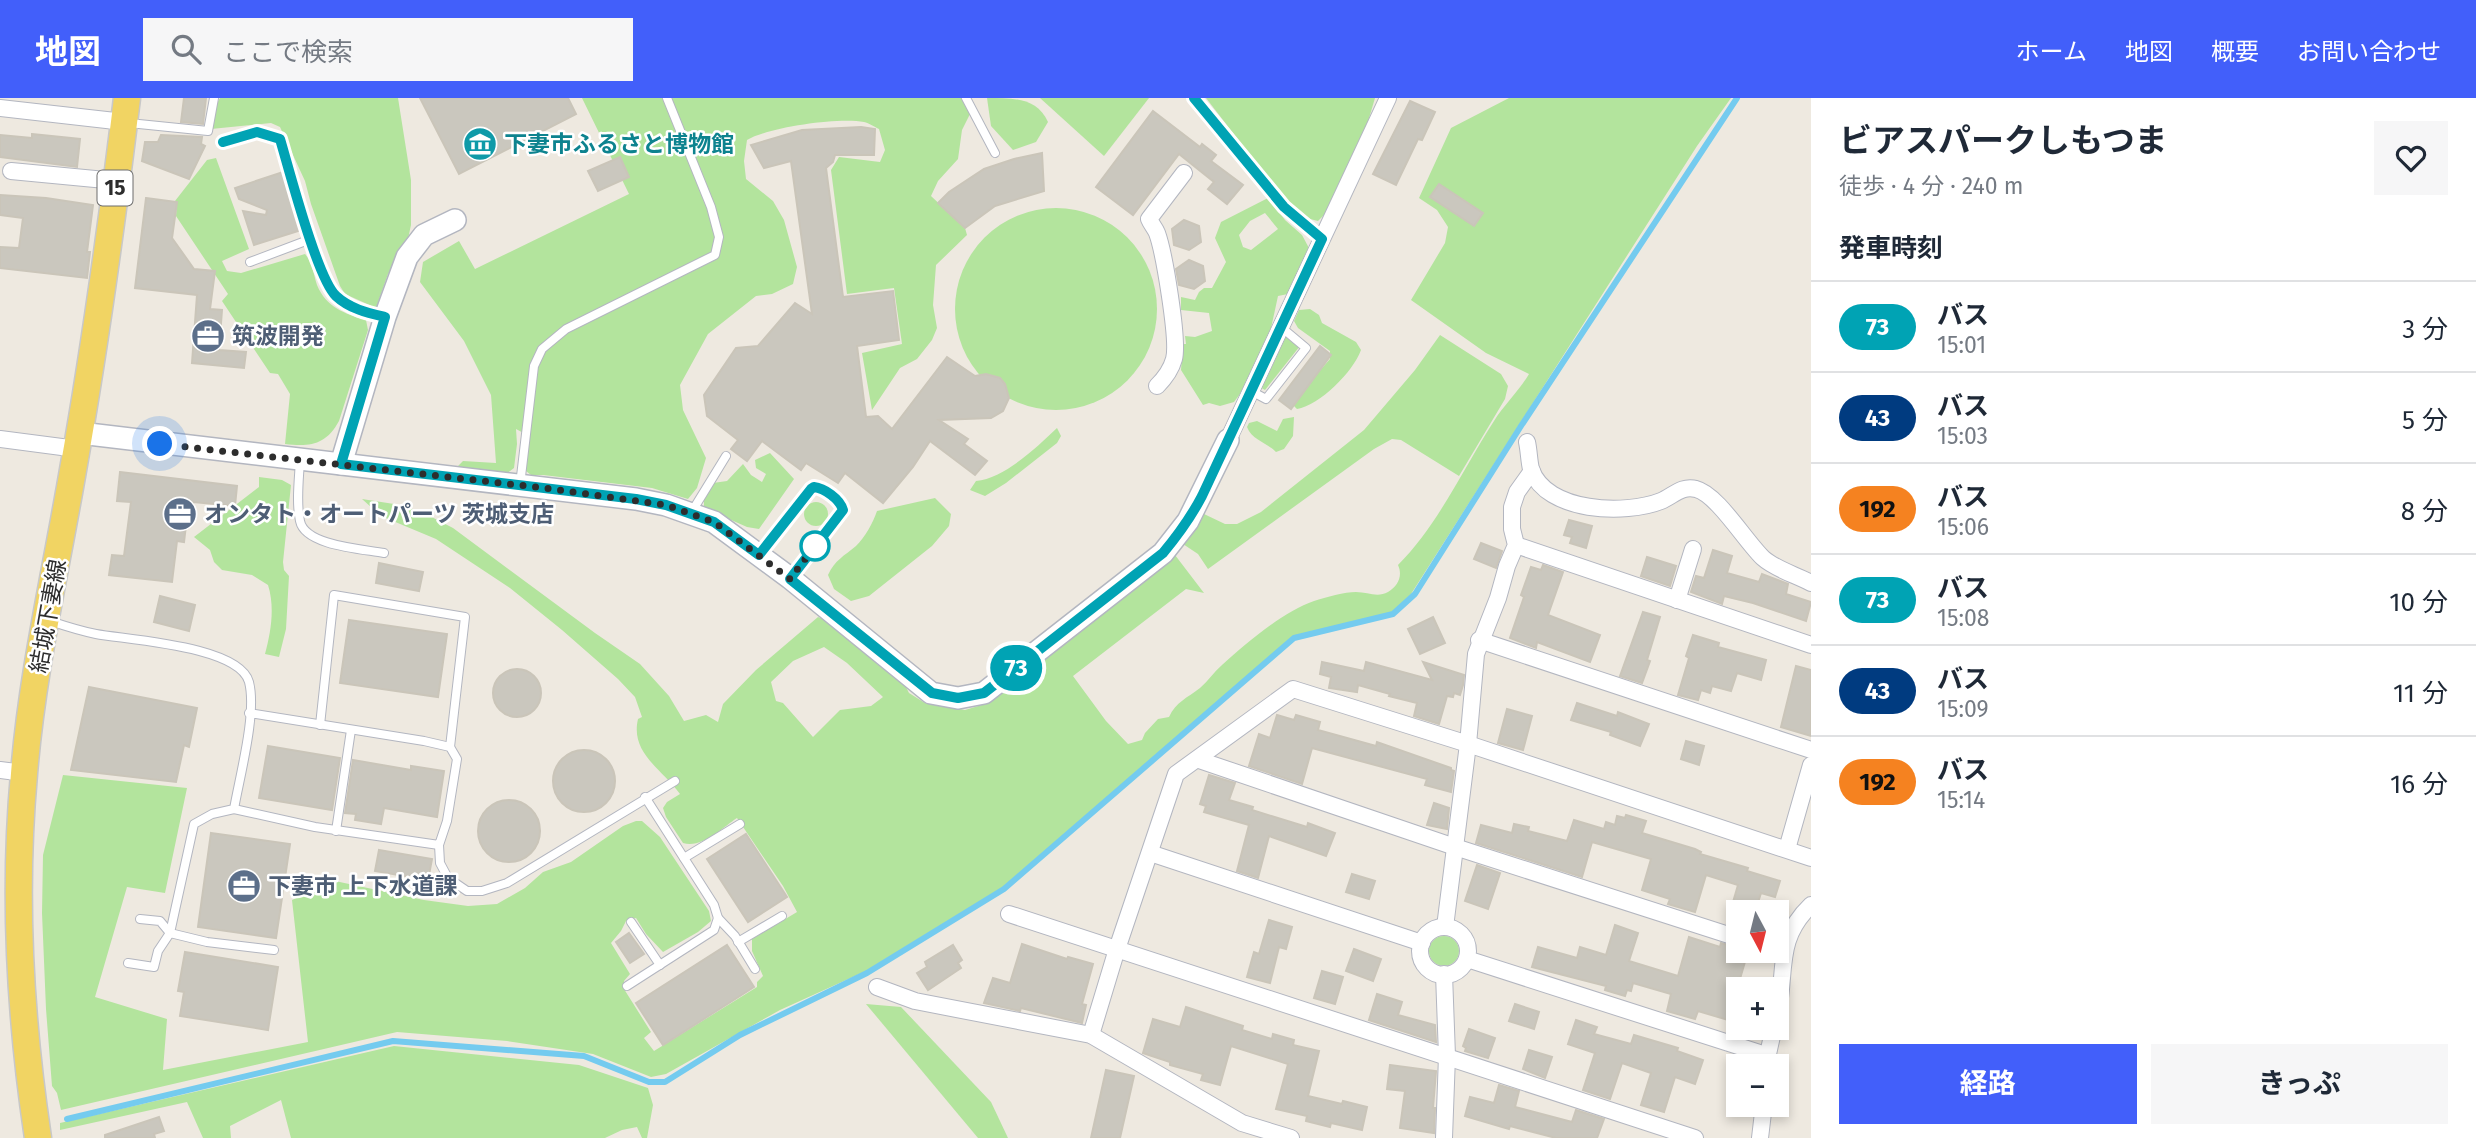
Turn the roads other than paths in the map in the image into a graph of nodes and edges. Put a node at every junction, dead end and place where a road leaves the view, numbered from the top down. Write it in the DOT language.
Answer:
graph roads {
  1 [pos="214,98"];
  2 [pos="667,98"];
  3 [pos="966,98"];
  4 [pos="1194,98"];
  5 [pos="1388,98"];
  6 [pos="0,108"];
  7 [pos="126,110"];
  8 [pos="223,142"];
  9 [pos="995,153"];
  10 [pos="10,171"];
  11 [pos="1184,173"];
  12 [pos="116,181"];
  13 [pos="455,220"];
  14 [pos="311,239"];
  15 [pos="1322,239"];
  16 [pos="250,262"];
  17 [pos="385,317"];
  18 [pos="1281,327"];
  19 [pos="1157,386"];
  20 [pos="1251,391"];
  21 [pos="0,439"];
  22 [pos="1228,440"];
  23 [pos="78,441"];
  24 [pos="1527,442"];
  25 [pos="726,456"];
  26 [pos="300,460"];
  27 [pos="341,464"];
  28 [pos="1532,471"];
  29 [pos="520,485"];
  30 [pos="691,513"];
  31 [pos="1516,545"];
  32 [pos="1693,549"];
  33 [pos="384,553"];
  34 [pos="759,555"];
  35 [pos="790,579"];
  36 [pos="1811,583"];
  37 [pos="1678,600"];
  38 [pos="47,621"];
  39 [pos="1479,640"];
  40 [pos="1811,645"];
  41 [pos="249,713"];
  42 [pos="320,725"];
  43 [pos="351,730"];
  44 [pos="1468,744"];
  45 [pos="450,747"];
  46 [pos="1811,750"];
  47 [pos="1199,760"];
  48 [pos="1811,765"];
  49 [pos="12,771"];
  50 [pos="675,781"];
  51 [pos="645,797"];
  52 [pos="234,809"];
  53 [pos="740,824"];
  54 [pos="337,831"];
  55 [pos="439,845"];
  56 [pos="1455,847"];
  57 [pos="1787,849"];
  58 [pos="1150,853"];
  59 [pos="684,858"];
  60 [pos="1811,858"];
  61 [pos="1811,905"];
  62 [pos="1009,914"];
  63 [pos="782,916"];
  64 [pos="718,918"];
  65 [pos="140,919"];
  66 [pos="631,922"];
  67 [pos="1445,927"];
  68 [pos="170,933"];
  69 [pos="1726,934"];
  70 [pos="1789,935"];
  71 [pos="738,942"];
  72 [pos="1422,943"];
  73 [pos="1116,949"];
  74 [pos="274,950"];
  75 [pos="1466,959"];
  76 [pos="128,963"];
  77 [pos="660,965"];
  78 [pos="755,970"];
  79 [pos="1444,974"];
  80 [pos="627,986"];
  81 [pos="877,987"];
  82 [pos="1091,1035"];
  83 [pos="1748,1054"];
  84 [pos="1447,1056"];
  85 [pos="1762,1117"];
  86 [pos="38,1138"];
  87 [pos="1291,1138"];
  88 [pos="1444,1138"];
  89 [pos="1695,1138"];
  90 [pos="1760,1138"];
  1 -- 7 [label="lane"];
  2 -- 29 [label="lane"];
  3 -- 9 [label="lane"];
  4 -- 15 [label="lane"];
  5 -- 15 [label="street"];
  6 -- 7 [label="street"];
  7 -- 12 [label="main road, 結城下妻線 / 15"];
  8 -- 14 [label="lane"];
  10 -- 12 [label="street"];
  11 -- 19 [label="street"];
  12 -- 23 [label="main road, 結城下妻線 / 15"];
  13 -- 17 [label="street"];
  14 -- 16 [label="lane"];
  14 -- 17 [label="lane"];
  15 -- 18 [label="street"];
  17 -- 27 [label="street"];
  18 -- 20 [label="street"];
  18 -- 20 [label="lane"];
  20 -- 22 [label="street"];
  21 -- 23 [label="street"];
  22 -- 35 [label="street"];
  23 -- 26 [label="street"];
  23 -- 38 [label="main road, 結城下妻線 / 15"];
  24 -- 28 [label="street"];
  25 -- 30 [label="lane"];
  26 -- 27 [label="street"];
  26 -- 33 [label="lane"];
  27 -- 29 [label="street"];
  28 -- 31 [label="street"];
  28 -- 36 [label="street"];
  29 -- 30 [label="street"];
  30 -- 34 [label="street"];
  31 -- 37 [label="street"];
  31 -- 39 [label="street"];
  32 -- 37 [label="street"];
  34 -- 35 [label="street"];
  34 -- 35 [label="lane"];
  37 -- 40 [label="street"];
  38 -- 41 [label="lane"];
  38 -- 49 [label="main road, 結城下妻線 / 15"];
  39 -- 44 [label="street"];
  39 -- 46 [label="street"];
  41 -- 42 [label="lane"];
  41 -- 52 [label="lane"];
  42 -- 43 [label="lane"];
  42 -- 45 [label="lane"];
  43 -- 45 [label="lane"];
  43 -- 54 [label="lane"];
  44 -- 47 [label="street"];
  44 -- 56 [label="street"];
  44 -- 57 [label="street"];
  45 -- 55 [label="lane"];
  47 -- 56 [label="street"];
  47 -- 58 [label="street"];
  48 -- 57 [label="street"];
  49 -- 86 [label="main road, 結城下妻線 / 15"];
  50 -- 51 [label="lane"];
  51 -- 55 [label="lane"];
  51 -- 59 [label="lane"];
  52 -- 54 [label="lane"];
  52 -- 68 [label="lane"];
  53 -- 59 [label="lane"];
  54 -- 55 [label="lane"];
  56 -- 67 [label="street"];
  56 -- 69 [label="street"];
  57 -- 60 [label="street"];
  58 -- 72 [label="street"];
  58 -- 73 [label="street"];
  59 -- 64 [label="lane"];
  61 -- 70 [label="street"];
  62 -- 73 [label="street"];
  63 -- 71 [label="lane"];
  64 -- 71 [label="lane"];
  64 -- 77 [label="lane"];
  65 -- 68 [label="lane"];
  66 -- 77 [label="lane"];
  67 -- 72 [label="street"];
  67 -- 75 [label="street"];
  68 -- 74 [label="lane"];
  68 -- 76 [label="lane"];
  71 -- 78 [label="lane"];
  72 -- 79 [label="street"];
  73 -- 82 [label="street"];
  73 -- 84 [label="street"];
  75 -- 79 [label="street"];
  75 -- 83 [label="street"];
  77 -- 80 [label="lane"];
  79 -- 84 [label="street"];
  81 -- 82 [label="street"];
  82 -- 87 [label="street"];
  84 -- 88 [label="street"];
  84 -- 89 [label="street"];
  85 -- 90 [label="street"];
}
